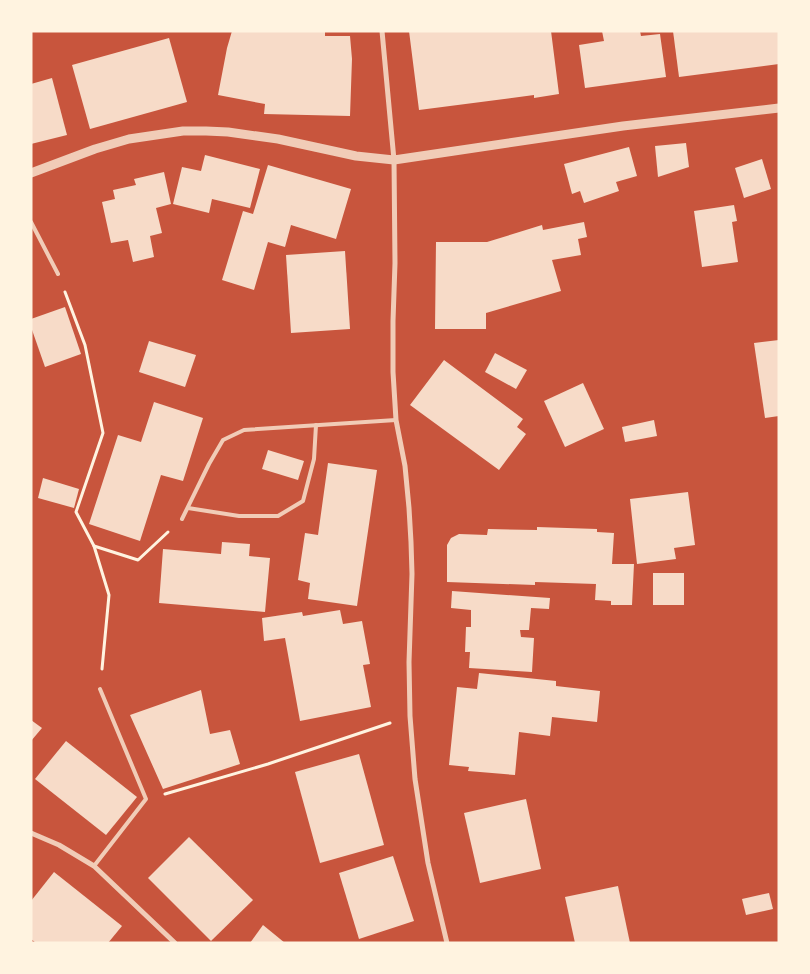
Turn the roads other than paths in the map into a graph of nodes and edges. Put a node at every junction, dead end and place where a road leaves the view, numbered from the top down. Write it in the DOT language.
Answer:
graph roads {
  1 [pos="382,31"];
  2 [pos="779,108"];
  3 [pos="394,160"];
  4 [pos="31,173"];
  5 [pos="31,222"];
  6 [pos="58,274"];
  7 [pos="396,420"];
  8 [pos="316,425"];
  9 [pos="188,508"];
  10 [pos="182,519"];
  11 [pos="100,689"];
  12 [pos="31,833"];
  13 [pos="94,866"];
  14 [pos="175,943"];
  15 [pos="448,943"];
  1 -- 3 [label="street"];
  2 -- 3 [label="street"];
  3 -- 4 [label="street"];
  3 -- 7 [label="street"];
  5 -- 6 [label="lane"];
  7 -- 8 [label="lane"];
  7 -- 15 [label="street"];
  8 -- 9 [label="lane"];
  8 -- 9 [label="lane"];
  9 -- 10 [label="lane"];
  11 -- 13 [label="lane"];
  12 -- 13 [label="street"];
  13 -- 14 [label="street"];
}
